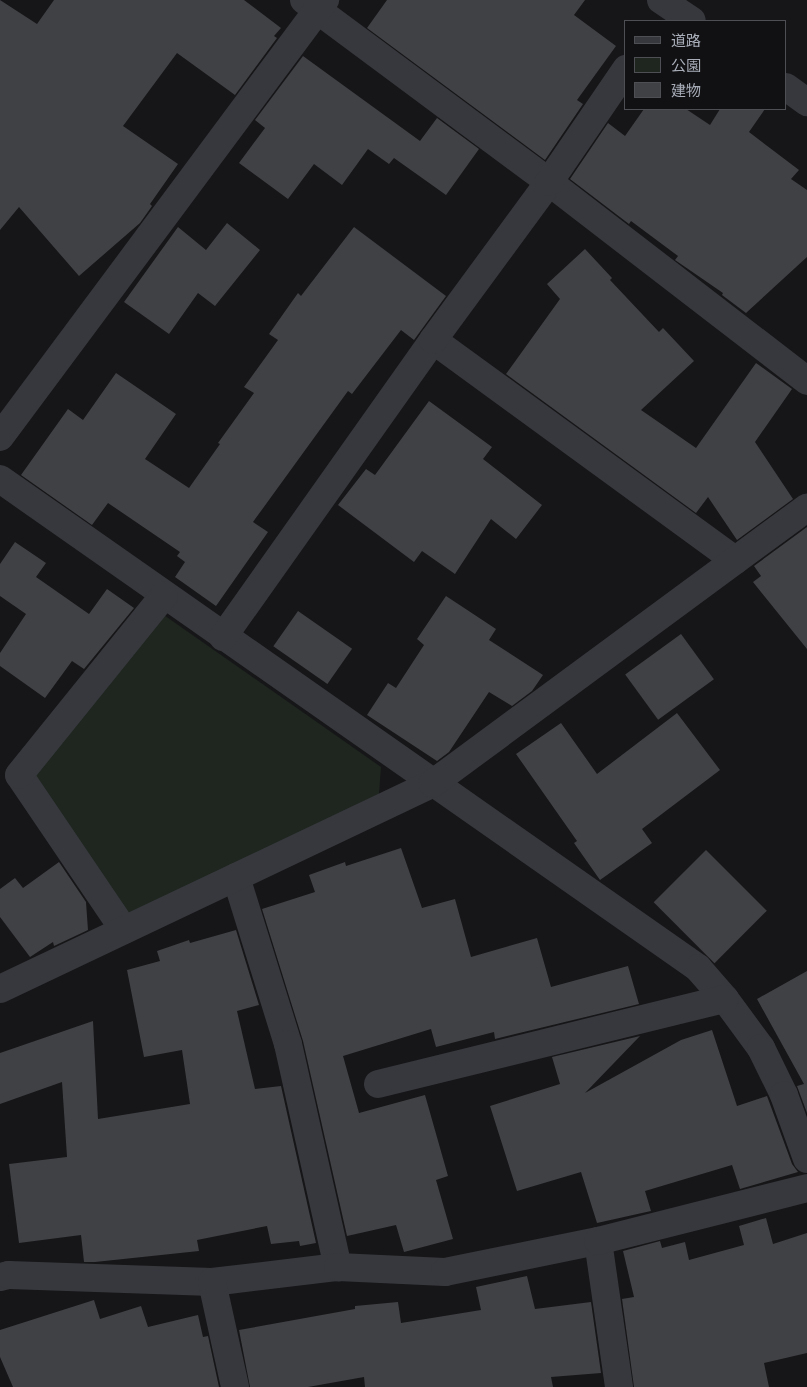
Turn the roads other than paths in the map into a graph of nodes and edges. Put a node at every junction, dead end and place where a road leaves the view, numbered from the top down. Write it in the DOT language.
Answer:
graph roads {
  1 [pos="315,4"];
  2 [pos="663,9"];
  3 [pos="690,20"];
  4 [pos="624,71"];
  5 [pos="787,88"];
  6 [pos="807,102"];
  7 [pos="549,182"];
  8 [pos="433,340"];
  9 [pos="807,381"];
  10 [pos="0,438"];
  11 [pos="0,479"];
  12 [pos="807,508"];
  13 [pos="735,560"];
  14 [pos="164,596"];
  15 [pos="223,637"];
  16 [pos="432,784"];
  17 [pos="236,877"];
  18 [pos="124,930"];
  19 [pos="0,989"];
  20 [pos="725,998"];
  21 [pos="378,1084"];
  22 [pos="807,1159"];
  23 [pos="807,1188"];
  24 [pos="598,1240"];
  25 [pos="338,1267"];
  26 [pos="0,1277"];
  27 [pos="212,1282"];
  28 [pos="235,1387"];
  29 [pos="619,1387"];
  1 -- 7 [label="street"];
  1 -- 10 [label="street"];
  2 -- 3 [label="street"];
  4 -- 7 [label="street"];
  5 -- 6 [label="street"];
  7 -- 8 [label="street"];
  7 -- 9 [label="street"];
  8 -- 13 [label="street"];
  8 -- 15 [label="street"];
  11 -- 14 [label="street"];
  12 -- 13 [label="street"];
  13 -- 16 [label="street"];
  14 -- 15 [label="street"];
  14 -- 18 [label="street"];
  15 -- 16 [label="street"];
  16 -- 17 [label="street"];
  16 -- 20 [label="street"];
  17 -- 18 [label="street"];
  17 -- 25 [label="street"];
  18 -- 19 [label="street"];
  20 -- 21 [label="street"];
  20 -- 22 [label="street"];
  23 -- 24 [label="street"];
  24 -- 25 [label="street"];
  24 -- 29 [label="street"];
  25 -- 27 [label="street"];
  26 -- 27 [label="street"];
  27 -- 28 [label="street"];
}
